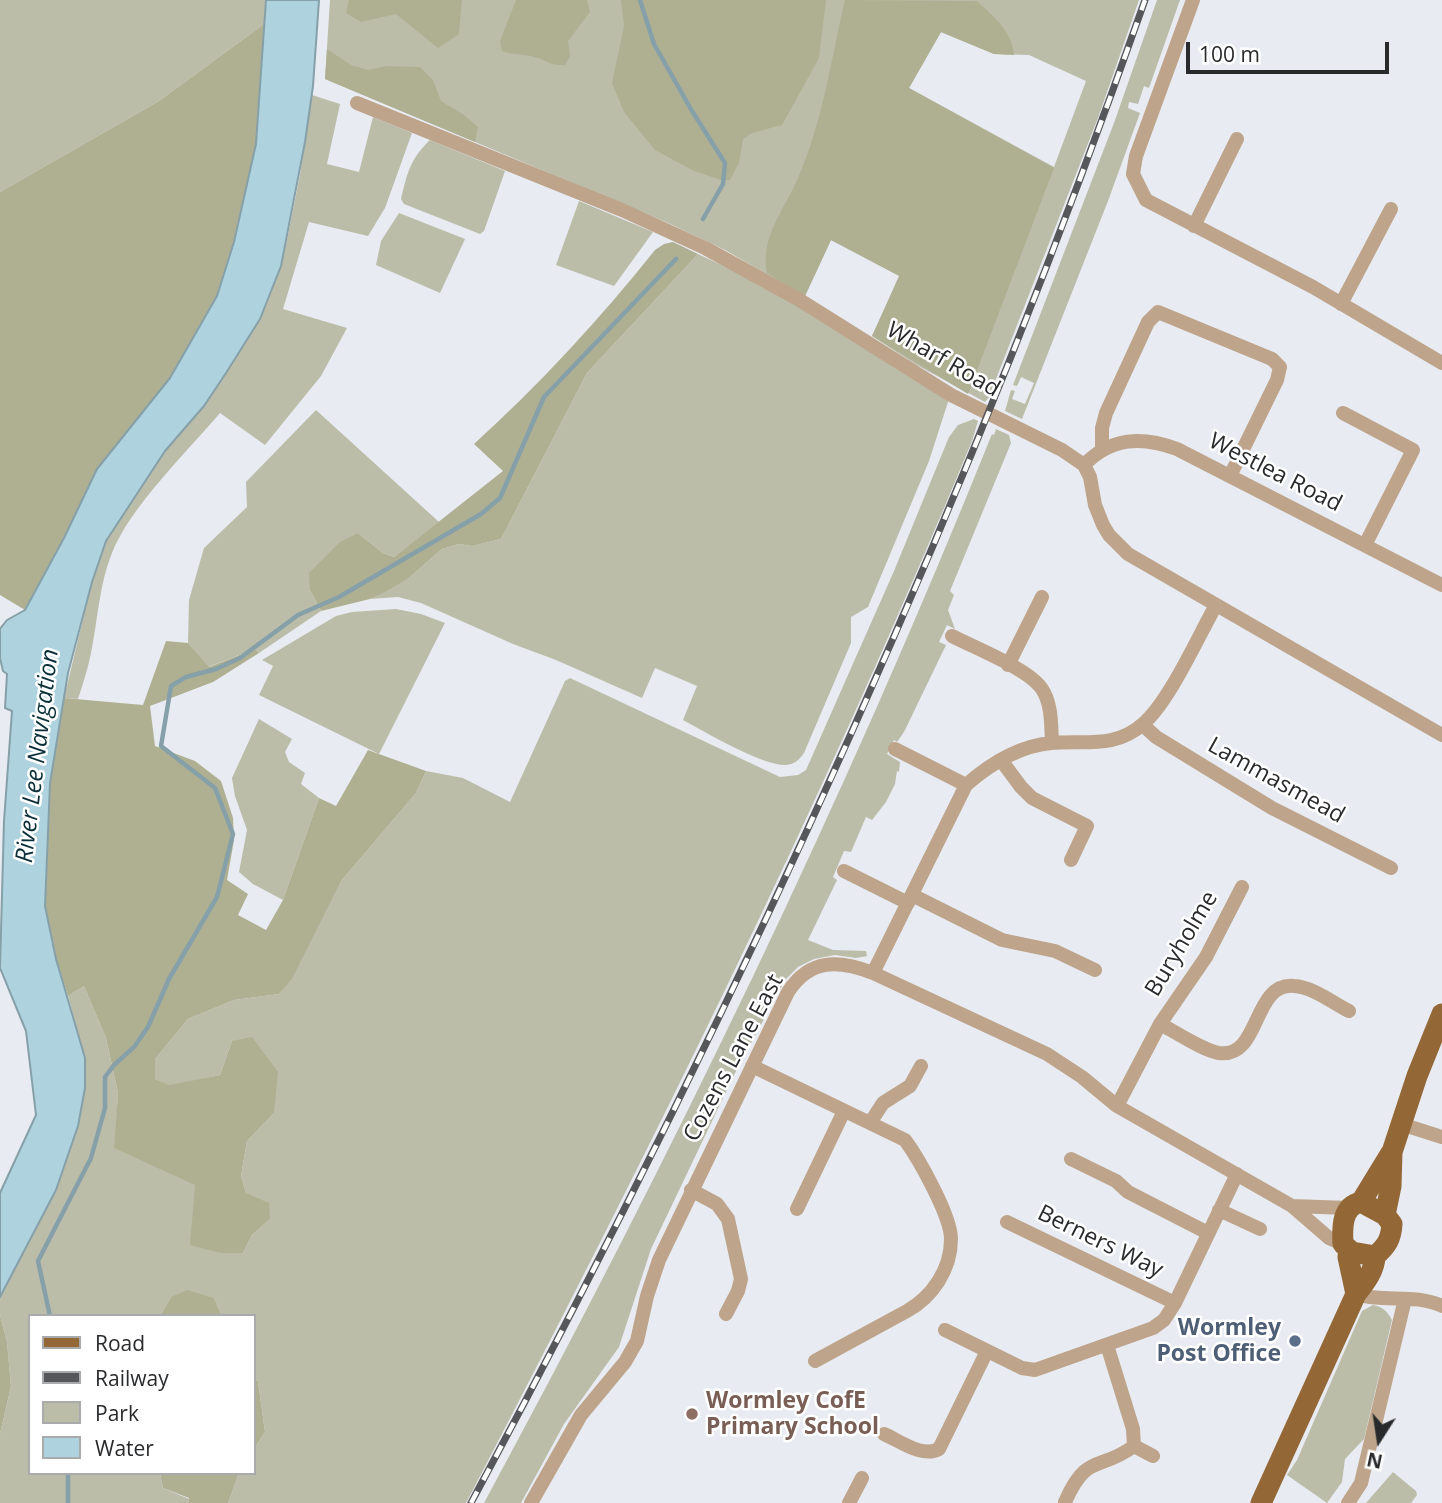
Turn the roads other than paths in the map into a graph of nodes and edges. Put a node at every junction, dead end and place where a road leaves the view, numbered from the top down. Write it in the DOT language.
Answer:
graph roads {
  1 [pos="1192,0"];
  2 [pos="357,103"];
  3 [pos="1237,139"];
  4 [pos="1391,209"];
  5 [pos="1194,226"];
  6 [pos="1341,304"];
  7 [pos="1442,363"];
  8 [pos="1343,413"];
  9 [pos="1102,448"];
  10 [pos="1084,465"];
  11 [pos="1230,476"];
  12 [pos="1365,545"];
  13 [pos="1442,585"];
  14 [pos="1042,597"];
  15 [pos="1216,605"];
  16 [pos="952,636"];
  17 [pos="1008,665"];
  18 [pos="1143,724"];
  19 [pos="1442,735"];
  20 [pos="1052,743"];
  21 [pos="895,749"];
  22 [pos="1001,760"];
  23 [pos="967,785"];
  24 [pos="1071,860"];
  25 [pos="1391,868"];
  26 [pos="844,871"];
  27 [pos="1242,887"];
  28 [pos="910,899"];
  29 [pos="1095,970"];
  30 [pos="873,973"];
  31 [pos="1349,1011"];
  32 [pos="1442,1014"];
  33 [pos="1160,1024"];
  34 [pos="752,1066"];
  35 [pos="921,1066"];
  36 [pos="1117,1106"];
  37 [pos="844,1111"];
  38 [pos="870,1124"];
  39 [pos="1401,1124"];
  40 [pos="1442,1138"];
  41 [pos="1392,1152"];
  42 [pos="1071,1159"];
  43 [pos="1237,1174"];
  44 [pos="691,1190"];
  45 [pos="1355,1205"];
  46 [pos="1292,1206"];
  47 [pos="797,1209"];
  48 [pos="1219,1210"];
  49 [pos="1385,1215"];
  50 [pos="1006,1222"];
  51 [pos="1260,1229"];
  52 [pos="1208,1233"];
  53 [pos="1347,1248"];
  54 [pos="1375,1256"];
  55 [pos="1369,1277"];
  56 [pos="1356,1294"];
  57 [pos="1388,1297"];
  58 [pos="1405,1299"];
  59 [pos="1175,1303"];
  60 [pos="1442,1306"];
  61 [pos="726,1314"];
  62 [pos="945,1330"];
  63 [pos="1107,1345"];
  64 [pos="987,1351"];
  65 [pos="815,1361"];
  66 [pos="884,1434"];
  67 [pos="1134,1446"];
  68 [pos="1153,1456"];
  69 [pos="862,1478"];
  70 [pos="1065,1502"];
  71 [pos="531,1503"];
  72 [pos="849,1503"];
  73 [pos="1261,1503"];
  74 [pos="1348,1503"];
  1 -- 5 [label="street"];
  2 -- 10 [label="street, Wharf Road"];
  3 -- 5 [label="street"];
  4 -- 6 [label="street"];
  5 -- 6 [label="street"];
  6 -- 7 [label="street"];
  8 -- 12 [label="street"];
  9 -- 10 [label="street"];
  9 -- 11 [label="street, Westlea Road"];
  9 -- 11 [label="street"];
  10 -- 15 [label="street"];
  11 -- 12 [label="street, Westlea Road"];
  12 -- 13 [label="street, Westlea Road"];
  14 -- 17 [label="street"];
  15 -- 18 [label="street"];
  15 -- 19 [label="street"];
  16 -- 17 [label="street"];
  17 -- 20 [label="street"];
  18 -- 20 [label="street"];
  18 -- 25 [label="street, Lammasmead"];
  20 -- 22 [label="street"];
  21 -- 23 [label="street"];
  22 -- 23 [label="street"];
  22 -- 24 [label="street"];
  23 -- 28 [label="street"];
  26 -- 28 [label="street"];
  27 -- 33 [label="street, Buryholme"];
  28 -- 29 [label="street"];
  28 -- 30 [label="street"];
  30 -- 34 [label="street, Cozens Lane East"];
  30 -- 36 [label="street, Cozens Lane East"];
  31 -- 33 [label="street, Buryholme"];
  32 -- 39 [label="main road"];
  33 -- 36 [label="street, Buryholme"];
  34 -- 37 [label="street"];
  34 -- 44 [label="street, Cozens Lane East"];
  35 -- 38 [label="street"];
  36 -- 43 [label="street, Cozens Lane East"];
  37 -- 38 [label="street"];
  37 -- 47 [label="street"];
  38 -- 65 [label="street"];
  39 -- 40 [label="street"];
  39 -- 41 [label="main road"];
  41 -- 45 [label="main road"];
  41 -- 49 [label="main road"];
  42 -- 52 [label="street"];
  43 -- 46 [label="street, Cozens Lane East"];
  43 -- 48 [label="street, Berners Way"];
  44 -- 61 [label="street"];
  44 -- 71 [label="street, Cozens Lane East"];
  45 -- 46 [label="street, Cozens Lane East"];
  45 -- 49 [label="main road"];
  45 -- 53 [label="main road"];
  46 -- 53 [label="street, Cozens Lane East"];
  48 -- 51 [label="street"];
  48 -- 52 [label="street, Berners Way"];
  49 -- 54 [label="main road"];
  50 -- 59 [label="street, Berners Way"];
  52 -- 59 [label="street, Berners Way"];
  53 -- 54 [label="main road"];
  53 -- 56 [label="main road"];
  54 -- 55 [label="main road"];
  55 -- 56 [label="main road"];
  55 -- 57 [label="street"];
  56 -- 57 [label="street"];
  56 -- 73 [label="main road"];
  57 -- 58 [label="street"];
  58 -- 60 [label="street"];
  58 -- 74 [label="street"];
  59 -- 63 [label="street, Berners Way"];
  62 -- 64 [label="street, Berners Way"];
  63 -- 64 [label="street, Berners Way"];
  63 -- 67 [label="street"];
  64 -- 66 [label="street"];
  67 -- 68 [label="street"];
  67 -- 70 [label="street"];
  69 -- 72 [label="street"];
}
